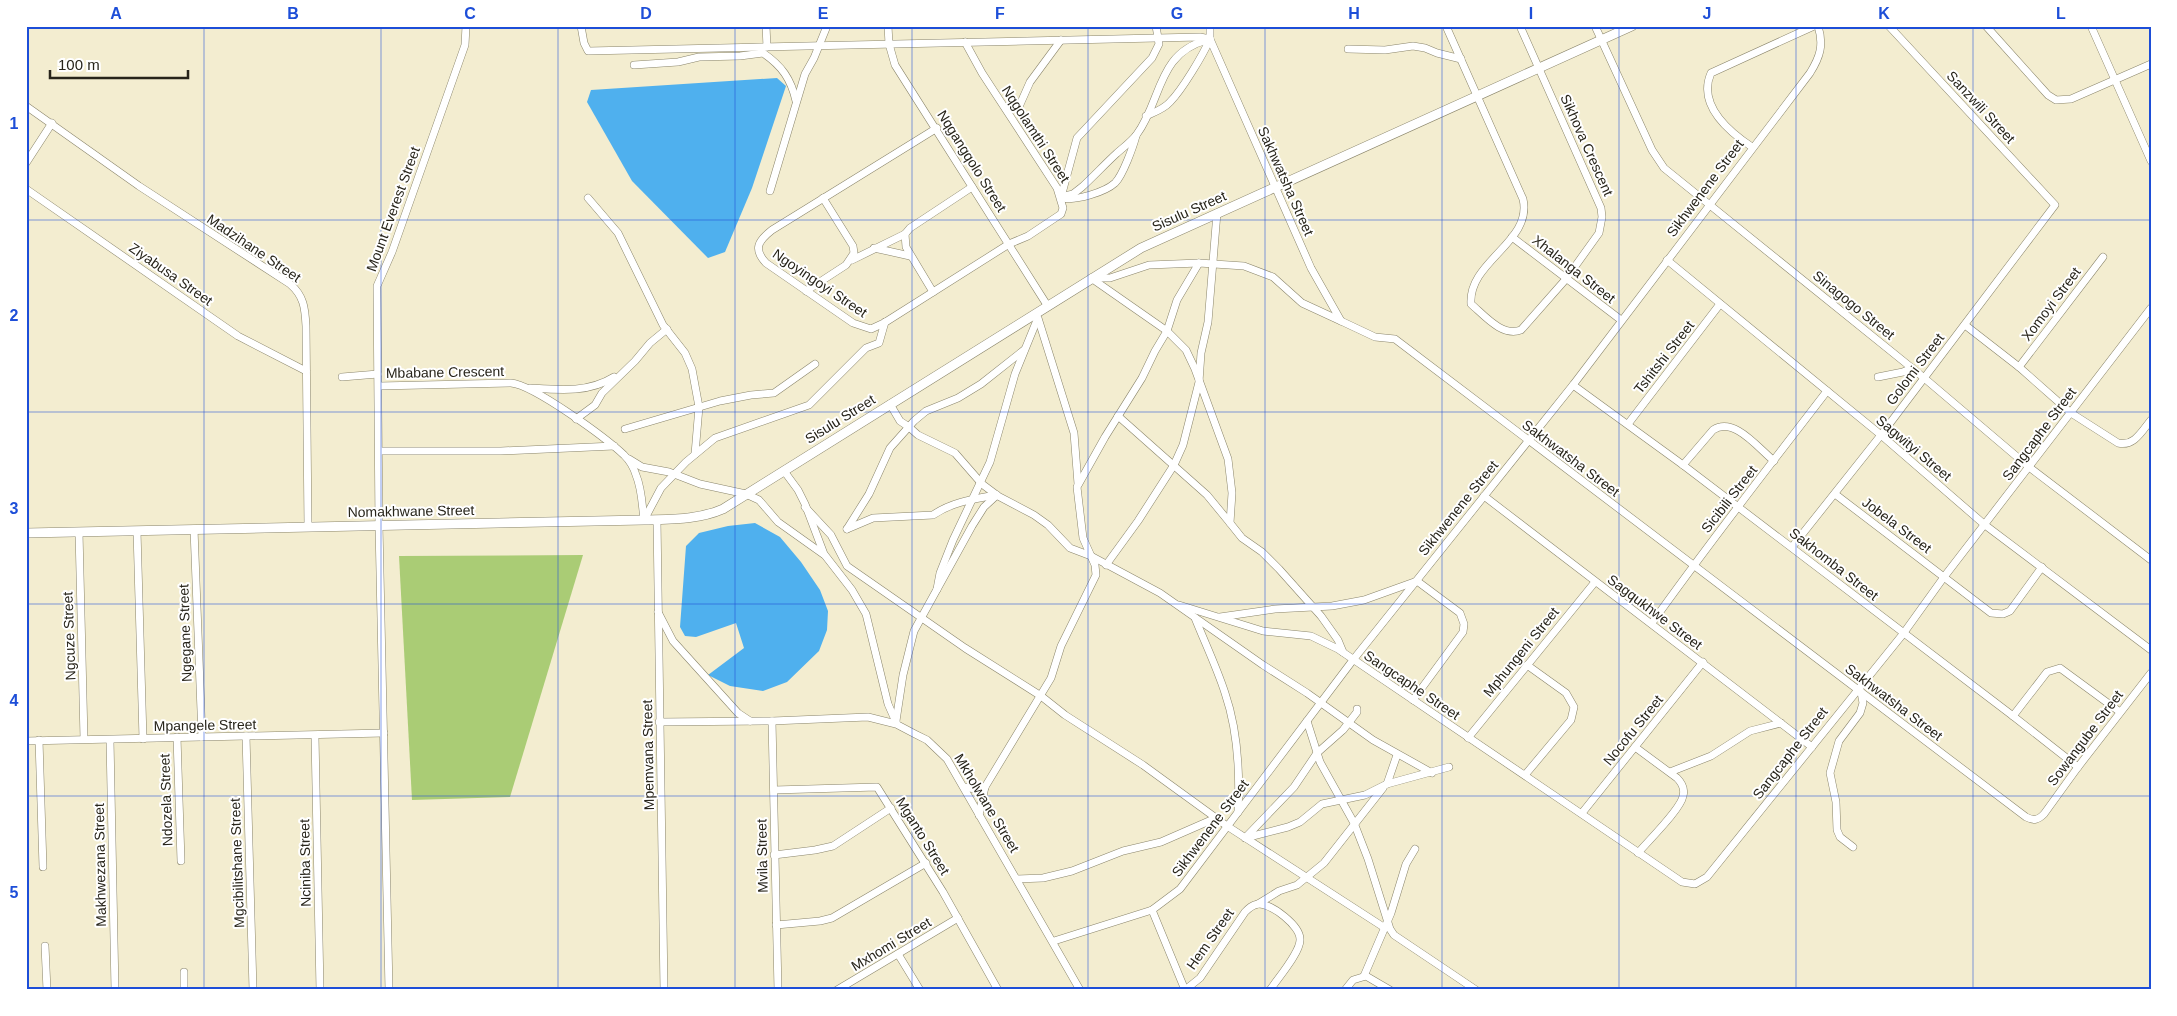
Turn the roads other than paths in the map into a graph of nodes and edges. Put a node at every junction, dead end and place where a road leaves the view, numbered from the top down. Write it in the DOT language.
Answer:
graph roads {
  1 [pos="466,26"];
  2 [pos="581,26"];
  3 [pos="766,26"];
  4 [pos="827,26"];
  5 [pos="888,26"];
  6 [pos="1156,26"];
  7 [pos="1210,26"];
  8 [pos="1446,26"];
  9 [pos="1520,26"];
  10 [pos="1595,26"];
  11 [pos="1632,26"];
  12 [pos="1816,26"];
  13 [pos="1889,26"];
  14 [pos="1986,26"];
  15 [pos="2091,26"];
  16 [pos="1158,39"];
  17 [pos="1210,39"];
  18 [pos="1061,40"];
  19 [pos="1601,40"];
  20 [pos="965,42"];
  21 [pos="889,44"];
  22 [pos="820,45"];
  23 [pos="767,47"];
  24 [pos="1348,49"];
  25 [pos="1461,60"];
  26 [pos="2151,64"];
  27 [pos="634,65"];
  28 [pos="1539,68"];
  29 [pos="2114,79"];
  30 [pos="1477,96"];
  31 [pos="796,101"];
  32 [pos="26,106"];
  33 [pos="1018,109"];
  34 [pos="1146,116"];
  35 [pos="52,123"];
  36 [pos="937,128"];
  37 [pos="1137,134"];
  38 [pos="1752,147"];
  39 [pos="2151,161"];
  40 [pos="26,163"];
  41 [pos="1274,186"];
  42 [pos="972,187"];
  43 [pos="26,189"];
  44 [pos="770,191"];
  45 [pos="1061,197"];
  46 [pos="588,198"];
  47 [pos="823,198"];
  48 [pos="1710,204"];
  49 [pos="2055,205"];
  50 [pos="1217,213"];
  51 [pos="905,234"];
  52 [pos="1512,236"];
  53 [pos="1010,244"];
  54 [pos="873,248"];
  55 [pos="910,256"];
  56 [pos="2103,257"];
  57 [pos="852,260"];
  58 [pos="1666,260"];
  59 [pos="1199,263"];
  60 [pos="1214,264"];
  61 [pos="1092,278"];
  62 [pos="1566,279"];
  63 [pos="806,291"];
  64 [pos="933,292"];
  65 [pos="1720,304"];
  66 [pos="1044,307"];
  67 [pos="2151,308"];
  68 [pos="1037,320"];
  69 [pos="1621,320"];
  70 [pos="1341,321"];
  71 [pos="885,322"];
  72 [pos="1965,324"];
  73 [pos="667,329"];
  74 [pos="1167,332"];
  75 [pos="1024,350"];
  76 [pos="816,364"];
  77 [pos="2019,367"];
  78 [pos="1912,368"];
  79 [pos="306,371"];
  80 [pos="624,371"];
  81 [pos="378,374"];
  82 [pos="342,377"];
  83 [pos="1878,377"];
  84 [pos="1923,377"];
  85 [pos="1199,382"];
  86 [pos="1573,385"];
  87 [pos="379,386"];
  88 [pos="528,388"];
  89 [pos="1827,391"];
  90 [pos="890,404"];
  91 [pos="699,407"];
  92 [pos="2071,413"];
  93 [pos="1118,416"];
  94 [pos="576,419"];
  95 [pos="2151,420"];
  96 [pos="1628,424"];
  97 [pos="909,427"];
  98 [pos="625,430"];
  99 [pos="1881,435"];
  100 [pos="1528,442"];
  101 [pos="614,446"];
  102 [pos="380,452"];
  103 [pos="695,454"];
  104 [pos="626,457"];
  105 [pos="1774,461"];
  106 [pos="1174,465"];
  107 [pos="1684,465"];
  108 [pos="2029,467"];
  109 [pos="784,471"];
  110 [pos="675,474"];
  111 [pos="980,482"];
  112 [pos="1078,484"];
  113 [pos="746,494"];
  114 [pos="1835,494"];
  115 [pos="996,495"];
  116 [pos="1484,496"];
  117 [pos="971,499"];
  118 [pos="805,507"];
  119 [pos="1739,509"];
  120 [pos="644,520"];
  121 [pos="657,520"];
  122 [pos="1230,523"];
  123 [pos="1985,525"];
  124 [pos="379,526"];
  125 [pos="308,527"];
  126 [pos="194,529"];
  127 [pos="137,531"];
  128 [pos="78,532"];
  129 [pos="26,533"];
  130 [pos="1792,547"];
  131 [pos="824,554"];
  132 [pos="1091,556"];
  133 [pos="2151,560"];
  134 [pos="1106,564"];
  135 [pos="1693,566"];
  136 [pos="2042,567"];
  137 [pos="1944,577"];
  138 [pos="1416,581"];
  139 [pos="1594,582"];
  140 [pos="937,589"];
  141 [pos="1179,605"];
  142 [pos="1312,606"];
  143 [pos="658,611"];
  144 [pos="921,617"];
  145 [pos="1195,618"];
  146 [pos="1215,618"];
  147 [pos="1652,623"];
  148 [pos="1903,634"];
  149 [pos="2151,650"];
  150 [pos="1343,653"];
  151 [pos="1353,660"];
  152 [pos="1703,662"];
  153 [pos="1527,665"];
  154 [pos="2151,673"];
  155 [pos="1859,691"];
  156 [pos="1041,696"];
  157 [pos="1413,700"];
  158 [pos="1321,702"];
  159 [pos="1357,709"];
  160 [pos="2120,712"];
  161 [pos="2013,716"];
  162 [pos="772,721"];
  163 [pos="1306,721"];
  164 [pos="659,722"];
  165 [pos="750,722"];
  166 [pos="896,723"];
  167 [pos="1349,723"];
  168 [pos="1781,723"];
  169 [pos="384,733"];
  170 [pos="246,736"];
  171 [pos="315,736"];
  172 [pos="177,737"];
  173 [pos="202,737"];
  174 [pos="1468,738"];
  175 [pos="84,739"];
  176 [pos="143,739"];
  177 [pos="39,740"];
  178 [pos="110,740"];
  179 [pos="26,741"];
  180 [pos="1635,747"];
  181 [pos="1812,747"];
  182 [pos="1318,753"];
  183 [pos="1397,755"];
  184 [pos="1449,767"];
  185 [pos="2078,767"];
  186 [pos="1432,772"];
  187 [pos="1670,772"];
  188 [pos="1525,775"];
  189 [pos="1386,785"];
  190 [pos="964,787"];
  191 [pos="985,787"];
  192 [pos="774,790"];
  193 [pos="1342,799"];
  194 [pos="891,808"];
  195 [pos="1238,812"];
  196 [pos="1582,813"];
  197 [pos="980,814"];
  198 [pos="1216,818"];
  199 [pos="2039,819"];
  200 [pos="1354,824"];
  201 [pos="1227,826"];
  202 [pos="1245,838"];
  203 [pos="1853,847"];
  204 [pos="1415,848"];
  205 [pos="1638,853"];
  206 [pos="774,855"];
  207 [pos="181,861"];
  208 [pos="926,863"];
  209 [pos="43,867"];
  210 [pos="1307,878"];
  211 [pos="1017,879"];
  212 [pos="1258,904"];
  213 [pos="1152,910"];
  214 [pos="958,918"];
  215 [pos="776,925"];
  216 [pos="1386,925"];
  217 [pos="1054,941"];
  218 [pos="45,946"];
  219 [pos="898,954"];
  220 [pos="184,972"];
  221 [pos="1364,976"];
  222 [pos="846,988"];
  223 [pos="47,990"];
  224 [pos="116,990"];
  225 [pos="184,990"];
  226 [pos="253,990"];
  227 [pos="320,990"];
  228 [pos="390,990"];
  229 [pos="664,990"];
  230 [pos="778,990"];
  231 [pos="836,990"];
  232 [pos="920,990"];
  233 [pos="998,990"];
  234 [pos="1080,990"];
  235 [pos="1185,990"];
  236 [pos="1270,990"];
  237 [pos="1345,990"];
  238 [pos="1390,990"];
  239 [pos="1476,990"];
  1 -- 81 [label="street, Mount Everest Street"];
  2 -- 23 [label="street"];
  3 -- 23 [label="street"];
  4 -- 22 [label="street"];
  5 -- 21 [label="street, Nqgangqolo Street"];
  6 -- 16 [label="street"];
  7 -- 17 [label="street, Sakhwatsha Street"];
  8 -- 25 [label="street, Sikhova Crescent"];
  9 -- 28 [label="street, Sikhova Crescent"];
  10 -- 19 [label="street, Sinagogo Street"];
  11 -- 19 [label="street, Sisulu Street"];
  12 -- 38 [label="street, Sikhwenene Street"];
  12 -- 38 [label="street"];
  13 -- 49 [label="street, Sanzwili Street"];
  14 -- 29 [label="street"];
  15 -- 29 [label="street"];
  16 -- 17 [label="street"];
  16 -- 18 [label="street"];
  16 -- 45 [label="street"];
  17 -- 34 [label="street"];
  17 -- 34 [label="street"];
  17 -- 41 [label="street, Sakhwatsha Street"];
  18 -- 20 [label="street"];
  18 -- 33 [label="street"];
  19 -- 28 [label="street, Sisulu Street"];
  19 -- 48 [label="street, Sinagogo Street"];
  20 -- 21 [label="street"];
  20 -- 45 [label="street, Nqgolamthi Street"];
  21 -- 22 [label="street"];
  21 -- 36 [label="street, Nqgangqolo Street"];
  22 -- 23 [label="street"];
  22 -- 31 [label="street"];
  24 -- 25 [label="street"];
  25 -- 30 [label="street, Sikhova Crescent"];
  26 -- 29 [label="street"];
  27 -- 31 [label="street"];
  28 -- 30 [label="street, Sisulu Street"];
  28 -- 62 [label="street, Sikhova Crescent"];
  29 -- 39 [label="street"];
  30 -- 41 [label="street, Sisulu Street"];
  30 -- 52 [label="street, Sikhova Crescent"];
  31 -- 44 [label="street"];
  32 -- 35 [label="street, Madzihane Street"];
  34 -- 37 [label="street"];
  35 -- 40 [label="street"];
  35 -- 79 [label="street, Madzihane Street"];
  36 -- 42 [label="street, Nqgangqolo Street"];
  36 -- 47 [label="street, Ngoyingoyi Street"];
  37 -- 45 [label="street"];
  37 -- 45 [label="street"];
  38 -- 48 [label="street, Sikhwenene Street"];
  41 -- 50 [label="street, Sisulu Street"];
  41 -- 70 [label="street, Sakhwatsha Street"];
  42 -- 51 [label="street"];
  42 -- 53 [label="street, Nqgangqolo Street"];
  43 -- 79 [label="street, Ziyabusa Street"];
  45 -- 53 [label="street, Nqgolamthi Street"];
  46 -- 73 [label="street"];
  47 -- 57 [label="street"];
  47 -- 63 [label="street, Ngoyingoyi Street"];
  48 -- 58 [label="street, Sikhwenene Street"];
  48 -- 78 [label="street, Sinagogo Street"];
  49 -- 72 [label="street, Golomi Street"];
  50 -- 60 [label="street"];
  50 -- 61 [label="street, Sisulu Street"];
  51 -- 54 [label="street"];
  51 -- 55 [label="street"];
  52 -- 62 [label="street, Xhalanga Street"];
  52 -- 62 [label="street, Sikhova Crescent"];
  53 -- 64 [label="street, Ngoyingoyi Street"];
  53 -- 66 [label="street, Nqgangqolo Street"];
  54 -- 55 [label="street"];
  54 -- 57 [label="street"];
  55 -- 64 [label="street"];
  56 -- 77 [label="street, Xomoyi Street"];
  57 -- 63 [label="street"];
  58 -- 65 [label="street, Sagwityi Street"];
  58 -- 69 [label="street, Sikhwenene Street"];
  59 -- 60 [label="street"];
  59 -- 61 [label="street"];
  59 -- 74 [label="street"];
  60 -- 70 [label="street"];
  60 -- 85 [label="street"];
  61 -- 66 [label="street, Sisulu Street"];
  61 -- 74 [label="street"];
  62 -- 69 [label="street, Xhalanga Street"];
  63 -- 71 [label="street, Ngoyingoyi Street"];
  64 -- 71 [label="street, Ngoyingoyi Street"];
  65 -- 89 [label="street, Sagwityi Street"];
  65 -- 96 [label="street, Tshitshi Street"];
  66 -- 68 [label="street"];
  66 -- 90 [label="street, Sisulu Street"];
  67 -- 92 [label="street, Sangcaphe Street"];
  68 -- 75 [label="street"];
  68 -- 112 [label="street"];
  69 -- 86 [label="street, Sikhwenene Street"];
  70 -- 100 [label="street, Sakhwatsha Street"];
  71 -- 103 [label="street"];
  72 -- 77 [label="street"];
  72 -- 84 [label="street, Golomi Street"];
  73 -- 80 [label="street"];
  73 -- 91 [label="street"];
  74 -- 85 [label="street"];
  74 -- 93 [label="street"];
  75 -- 97 [label="street"];
  75 -- 111 [label="street"];
  76 -- 91 [label="street"];
  77 -- 92 [label="street"];
  78 -- 83 [label="street"];
  78 -- 84 [label="street, Sinagogo Street"];
  79 -- 125 [label="street, Madzihane Street"];
  80 -- 88 [label="street"];
  80 -- 94 [label="street"];
  81 -- 82 [label="street"];
  81 -- 87 [label="street, Mount Everest Street"];
  84 -- 99 [label="street, Golomi Street"];
  84 -- 108 [label="street, Sinagogo Street"];
  85 -- 106 [label="street"];
  85 -- 122 [label="street"];
  86 -- 96 [label="street, Sakhomba Street"];
  86 -- 100 [label="street, Sikhwenene Street"];
  87 -- 88 [label="street, Mbabane Crescent"];
  87 -- 102 [label="street, Mount Everest Street"];
  88 -- 94 [label="street, Mbabane Crescent"];
  89 -- 99 [label="street, Sagwityi Street"];
  89 -- 105 [label="street, Sicibili Street"];
  90 -- 97 [label="street"];
  90 -- 109 [label="street, Sisulu Street"];
  91 -- 98 [label="street"];
  91 -- 103 [label="street"];
  92 -- 95 [label="street"];
  92 -- 108 [label="street, Sangcaphe Street"];
  93 -- 106 [label="street"];
  93 -- 112 [label="street"];
  94 -- 101 [label="street, Mbabane Crescent"];
  96 -- 107 [label="street, Sakhomba Street"];
  97 -- 111 [label="street"];
  97 -- 117 [label="street"];
  99 -- 114 [label="street, Golomi Street"];
  99 -- 123 [label="street, Sagwityi Street"];
  100 -- 116 [label="street, Sikhwenene Street"];
  100 -- 135 [label="street, Sakhwatsha Street"];
  101 -- 102 [label="street"];
  101 -- 104 [label="street, Mbabane Crescent"];
  102 -- 124 [label="street, Mount Everest Street"];
  103 -- 110 [label="street"];
  104 -- 110 [label="street"];
  104 -- 120 [label="street, Mbabane Crescent"];
  105 -- 107 [label="street"];
  105 -- 119 [label="street, Sicibili Street"];
  106 -- 122 [label="street"];
  106 -- 134 [label="street"];
  107 -- 119 [label="street, Sakhomba Street"];
  108 -- 123 [label="street, Sangcaphe Street"];
  108 -- 133 [label="street, Sinagogo Street"];
  109 -- 113 [label="street, Nomakhwane Street"];
  109 -- 118 [label="street"];
  110 -- 113 [label="street"];
  110 -- 120 [label="street"];
  111 -- 115 [label="street"];
  111 -- 117 [label="street"];
  112 -- 132 [label="street"];
  113 -- 121 [label="street, Nomakhwane Street"];
  113 -- 131 [label="street"];
  114 -- 130 [label="street, Golomi Street"];
  114 -- 137 [label="street, Jobela Street"];
  115 -- 117 [label="street"];
  115 -- 132 [label="street"];
  115 -- 140 [label="street"];
  116 -- 138 [label="street, Sikhwenene Street"];
  116 -- 139 [label="street, Sagqukhwe Street"];
  117 -- 140 [label="street"];
  118 -- 131 [label="street"];
  118 -- 144 [label="street"];
  119 -- 130 [label="street, Sakhomba Street"];
  119 -- 135 [label="street, Sicibili Street"];
  120 -- 121 [label="street, Nomakhwane Street"];
  120 -- 124 [label="street, Nomakhwane Street"];
  121 -- 143 [label="street, Mpemvana Street"];
  122 -- 142 [label="street"];
  123 -- 136 [label="street, Sagwityi Street"];
  123 -- 137 [label="street, Sangcaphe Street"];
  124 -- 125 [label="street, Nomakhwane Street"];
  124 -- 169 [label="street"];
  125 -- 126 [label="street, Nomakhwane Street"];
  126 -- 127 [label="street, Nomakhwane Street"];
  126 -- 173 [label="street, Ngegane Street"];
  127 -- 128 [label="street, Nomakhwane Street"];
  127 -- 176 [label="street"];
  128 -- 129 [label="street, Nomakhwane Street"];
  128 -- 175 [label="street, Ngcuze Street"];
  130 -- 148 [label="street, Sakhomba Street"];
  131 -- 166 [label="street"];
  132 -- 134 [label="street"];
  132 -- 156 [label="street"];
  134 -- 141 [label="street"];
  135 -- 147 [label="street, Sicibili Street"];
  135 -- 155 [label="street, Sakhwatsha Street"];
  136 -- 137 [label="street, Jobela Street"];
  136 -- 149 [label="street, Sagwityi Street"];
  137 -- 148 [label="street, Sangcaphe Street"];
  138 -- 142 [label="street"];
  138 -- 151 [label="street, Sikhwenene Street"];
  138 -- 157 [label="street"];
  139 -- 147 [label="street, Sagqukhwe Street"];
  139 -- 153 [label="street, Mphungeni Street"];
  140 -- 144 [label="street"];
  141 -- 145 [label="street"];
  141 -- 146 [label="street, Sangcaphe Street"];
  142 -- 146 [label="street"];
  142 -- 150 [label="street"];
  143 -- 164 [label="street, Mpemvana Street"];
  143 -- 165 [label="street"];
  144 -- 156 [label="street"];
  144 -- 166 [label="street"];
  145 -- 158 [label="street"];
  145 -- 195 [label="street"];
  146 -- 150 [label="street, Sangcaphe Street"];
  147 -- 152 [label="street, Sagqukhwe Street"];
  148 -- 155 [label="street, Sangcaphe Street"];
  148 -- 161 [label="street, Sakhomba Street"];
  150 -- 151 [label="street, Sangcaphe Street"];
  151 -- 157 [label="street, Sangcaphe Street"];
  151 -- 158 [label="street, Sikhwenene Street"];
  152 -- 168 [label="street, Sagqukhwe Street"];
  152 -- 180 [label="street, Nocofu Street"];
  153 -- 174 [label="street, Mphungeni Street"];
  153 -- 188 [label="street"];
  154 -- 160 [label="street, Sowangube Street"];
  155 -- 181 [label="street, Sangcaphe Street"];
  155 -- 199 [label="street, Sakhwatsha Street"];
  155 -- 203 [label="street"];
  156 -- 191 [label="street"];
  156 -- 198 [label="street"];
  157 -- 174 [label="street, Sangcaphe Street"];
  158 -- 163 [label="street, Sikhwenene Street"];
  158 -- 167 [label="street"];
  159 -- 167 [label="street"];
  160 -- 161 [label="street"];
  160 -- 185 [label="street, Sowangube Street"];
  161 -- 185 [label="street, Sakhomba Street"];
  162 -- 165 [label="street, Mkholwane Street"];
  162 -- 166 [label="street, Mkholwane Street"];
  162 -- 192 [label="street, Mvila Street"];
  163 -- 182 [label="street"];
  163 -- 195 [label="street, Sikhwenene Street"];
  164 -- 165 [label="street, Mkholwane Street"];
  164 -- 229 [label="street, Mpemvana Street"];
  166 -- 190 [label="street, Mkholwane Street"];
  167 -- 182 [label="street"];
  167 -- 183 [label="street"];
  168 -- 181 [label="street, Sagqukhwe Street"];
  168 -- 187 [label="street"];
  169 -- 171 [label="street, Mpangele Street"];
  169 -- 228 [label="street"];
  170 -- 171 [label="street, Mpangele Street"];
  170 -- 173 [label="street, Mpangele Street"];
  170 -- 226 [label="street, Mgcibilitshane Street"];
  171 -- 227 [label="street, Nciniba Street"];
  172 -- 173 [label="street, Mpangele Street"];
  172 -- 176 [label="street, Mpangele Street"];
  172 -- 207 [label="street, Ndozela Street"];
  174 -- 188 [label="street, Sangcaphe Street"];
  175 -- 177 [label="street, Mpangele Street"];
  175 -- 178 [label="street, Mpangele Street"];
  176 -- 178 [label="street, Mpangele Street"];
  177 -- 179 [label="street, Mpangele Street"];
  177 -- 209 [label="street"];
  178 -- 224 [label="street, Makhwezana Street"];
  180 -- 187 [label="street"];
  180 -- 196 [label="street, Nocofu Street"];
  181 -- 205 [label="street, Sangcaphe Street"];
  182 -- 193 [label="street"];
  182 -- 202 [label="street"];
  183 -- 186 [label="street"];
  183 -- 189 [label="street"];
  184 -- 186 [label="street"];
  185 -- 199 [label="street, Sowangube Street"];
  186 -- 189 [label="street"];
  187 -- 205 [label="street"];
  188 -- 196 [label="street, Sangcaphe Street"];
  189 -- 193 [label="street"];
  189 -- 200 [label="street, Hem Street"];
  190 -- 191 [label="street"];
  190 -- 197 [label="street, Mkholwane Street"];
  191 -- 197 [label="street"];
  192 -- 194 [label="street, Mganto Street"];
  192 -- 206 [label="street, Mvila Street"];
  193 -- 200 [label="street"];
  193 -- 202 [label="street"];
  194 -- 206 [label="street"];
  194 -- 208 [label="street, Mganto Street"];
  195 -- 201 [label="street, Sikhwenene Street"];
  196 -- 205 [label="street, Sangcaphe Street"];
  197 -- 211 [label="street, Mkholwane Street"];
  198 -- 201 [label="street"];
  198 -- 211 [label="street"];
  200 -- 210 [label="street, Hem Street"];
  200 -- 216 [label="street"];
  201 -- 202 [label="street"];
  201 -- 213 [label="street, Sikhwenene Street"];
  202 -- 210 [label="street"];
  204 -- 216 [label="street"];
  206 -- 215 [label="street, Mvila Street"];
  208 -- 214 [label="street, Mganto Street"];
  208 -- 215 [label="street"];
  210 -- 212 [label="street, Hem Street"];
  210 -- 216 [label="street"];
  211 -- 217 [label="street, Mkholwane Street"];
  212 -- 235 [label="street, Hem Street"];
  212 -- 236 [label="street"];
  213 -- 217 [label="street, Sikhwenene Street"];
  213 -- 235 [label="street"];
  214 -- 219 [label="street, Mxhomi Street"];
  214 -- 233 [label="street, Mganto Street"];
  215 -- 230 [label="street, Mvila Street"];
  216 -- 221 [label="street"];
  216 -- 239 [label="street"];
  217 -- 234 [label="street, Mkholwane Street"];
  218 -- 223 [label="street"];
  219 -- 222 [label="street, Mxhomi Street"];
  219 -- 232 [label="street"];
  220 -- 225 [label="street"];
  221 -- 237 [label="street"];
  221 -- 238 [label="street"];
  222 -- 231 [label="street, Mxhomi Street"];
}
